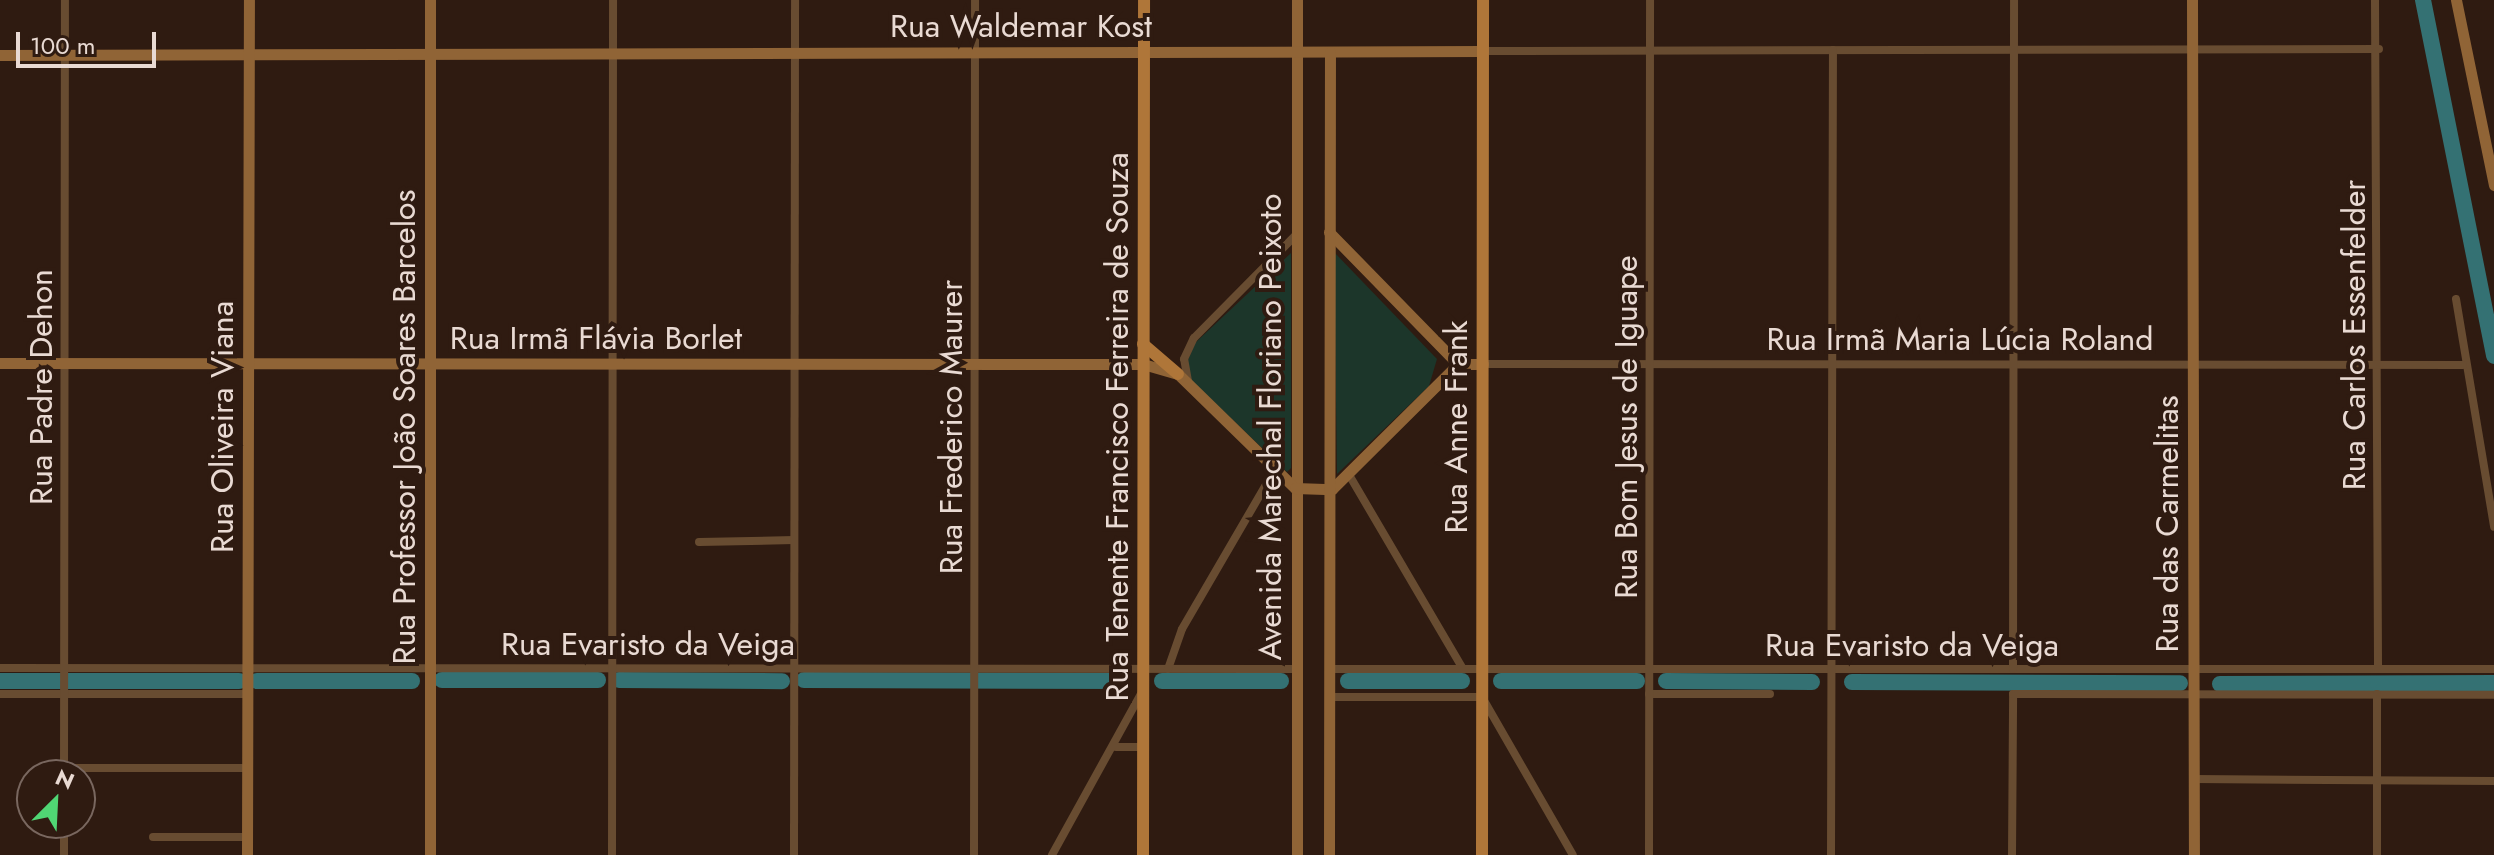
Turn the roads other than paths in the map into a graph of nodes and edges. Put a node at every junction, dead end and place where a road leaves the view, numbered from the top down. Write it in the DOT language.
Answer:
graph roads {
  1 [pos="65,0"];
  2 [pos="249,0"];
  3 [pos="430,0"];
  4 [pos="613,0"];
  5 [pos="795,0"];
  6 [pos="975,0"];
  7 [pos="1144,0"];
  8 [pos="1297,0"];
  9 [pos="1483,0"];
  10 [pos="1650,0"];
  11 [pos="2014,0"];
  12 [pos="2192,0"];
  13 [pos="2375,0"];
  14 [pos="2456,0"];
  15 [pos="2193,49"];
  16 [pos="2379,49"];
  17 [pos="1833,50"];
  18 [pos="2013,50"];
  19 [pos="1483,51"];
  20 [pos="1650,51"];
  21 [pos="975,52"];
  22 [pos="1144,52"];
  23 [pos="1296,52"];
  24 [pos="1330,52"];
  25 [pos="613,53"];
  26 [pos="795,53"];
  27 [pos="249,54"];
  28 [pos="430,54"];
  29 [pos="0,55"];
  30 [pos="65,55"];
  31 [pos="2494,185"];
  32 [pos="1329,232"];
  33 [pos="1296,235"];
  34 [pos="2456,299"];
  35 [pos="1143,344"];
  36 [pos="0,363"];
  37 [pos="65,363"];
  38 [pos="248,363"];
  39 [pos="430,364"];
  40 [pos="613,364"];
  41 [pos="794,364"];
  42 [pos="975,364"];
  43 [pos="1143,364"];
  44 [pos="1458,364"];
  45 [pos="1483,364"];
  46 [pos="1650,365"];
  47 [pos="1832,365"];
  48 [pos="2013,365"];
  49 [pos="2193,365"];
  50 [pos="2378,365"];
  51 [pos="2463,365"];
  52 [pos="1178,374"];
  53 [pos="1189,385"];
  54 [pos="1274,471"];
  55 [pos="1348,473"];
  56 [pos="1295,488"];
  57 [pos="1332,489"];
  58 [pos="2494,527"];
  59 [pos="794,540"];
  60 [pos="699,542"];
  61 [pos="0,668"];
  62 [pos="65,668"];
  63 [pos="247,668"];
  64 [pos="430,668"];
  65 [pos="612,668"];
  66 [pos="794,668"];
  67 [pos="1143,669"];
  68 [pos="1168,669"];
  69 [pos="1295,669"];
  70 [pos="1331,669"];
  71 [pos="1463,669"];
  72 [pos="1482,669"];
  73 [pos="1649,669"];
  74 [pos="1831,669"];
  75 [pos="2013,669"];
  76 [pos="2194,669"];
  77 [pos="2378,669"];
  78 [pos="2494,669"];
  79 [pos="974,672"];
  80 [pos="1143,690"];
  81 [pos="0,694"];
  82 [pos="64,694"];
  83 [pos="247,694"];
  84 [pos="1649,694"];
  85 [pos="1770,694"];
  86 [pos="2194,694"];
  87 [pos="2377,694"];
  88 [pos="2494,695"];
  89 [pos="1330,697"];
  90 [pos="1482,697"];
  91 [pos="1143,747"];
  92 [pos="1115,748"];
  93 [pos="64,759"];
  94 [pos="247,768"];
  95 [pos="96,771"];
  96 [pos="2194,779"];
  97 [pos="2377,780"];
  98 [pos="2494,781"];
  99 [pos="153,837"];
  100 [pos="247,837"];
  101 [pos="247,855"];
  102 [pos="430,855"];
  103 [pos="612,855"];
  104 [pos="794,855"];
  105 [pos="974,855"];
  106 [pos="1052,855"];
  107 [pos="1143,855"];
  108 [pos="1297,855"];
  109 [pos="1329,855"];
  110 [pos="1482,855"];
  111 [pos="1573,855"];
  112 [pos="1649,855"];
  113 [pos="1831,855"];
  114 [pos="2012,855"];
  115 [pos="2194,855"];
  116 [pos="2377,855"];
  1 -- 30 [label="street, Rua Padre Dehon"];
  2 -- 27 [label="street, Rua Oliveira Viana"];
  3 -- 28 [label="street, Rua Professor João Soares Barcelos"];
  4 -- 25 [label="street"];
  5 -- 26 [label="street"];
  6 -- 21 [label="street, Rua Frederico Maurer"];
  7 -- 22 [label="main road, Rua Tenente Francisco Ferreira de Souza"];
  8 -- 23 [label="street, Avenida Marechal Floriano Peixoto"];
  9 -- 19 [label="main road, Rua Anne Frank"];
  10 -- 20 [label="street, Rua Bom Jesus de Iguape"];
  11 -- 18 [label="street"];
  12 -- 15 [label="street, Rua das Carmelitas"];
  13 -- 16 [label="street, Rua Carlos Essenfelder"];
  14 -- 31 [label="street"];
  15 -- 16 [label="street, Rua Waldemar Kost"];
  15 -- 18 [label="street, Rua Waldemar Kost"];
  15 -- 49 [label="street, Rua das Carmelitas"];
  16 -- 50 [label="street, Rua Carlos Essenfelder"];
  17 -- 18 [label="street, Rua Waldemar Kost"];
  17 -- 20 [label="street, Rua Waldemar Kost"];
  17 -- 47 [label="street"];
  18 -- 48 [label="street"];
  19 -- 20 [label="street, Rua Waldemar Kost"];
  19 -- 24 [label="street, Rua Waldemar Kost"];
  19 -- 45 [label="main road, Rua Anne Frank"];
  20 -- 46 [label="street, Rua Bom Jesus de Iguape"];
  21 -- 22 [label="street, Rua Waldemar Kost"];
  21 -- 26 [label="street, Rua Waldemar Kost"];
  21 -- 42 [label="street, Rua Frederico Maurer"];
  22 -- 23 [label="street, Rua Waldemar Kost"];
  22 -- 35 [label="main road, Rua Tenente Francisco Ferreira de Souza"];
  23 -- 24 [label="street, Rua Waldemar Kost"];
  23 -- 33 [label="street, Avenida Marechal Floriano Peixoto"];
  24 -- 32 [label="street, Avenida Marechal Floriano Peixoto"];
  25 -- 26 [label="street, Rua Waldemar Kost"];
  25 -- 28 [label="street, Rua Waldemar Kost"];
  25 -- 40 [label="street"];
  26 -- 41 [label="street"];
  27 -- 28 [label="street, Rua Waldemar Kost"];
  27 -- 30 [label="street, Rua Waldemar Kost"];
  27 -- 38 [label="street, Rua Oliveira Viana"];
  28 -- 39 [label="street, Rua Professor João Soares Barcelos"];
  29 -- 30 [label="street, Rua Waldemar Kost"];
  30 -- 37 [label="street, Rua Padre Dehon"];
  32 -- 44 [label="street"];
  32 -- 57 [label="street, Avenida Marechal Floriano Peixoto"];
  33 -- 53 [label="street"];
  33 -- 56 [label="street, Avenida Marechal Floriano Peixoto"];
  34 -- 51 [label="street"];
  35 -- 43 [label="main road, Rua Tenente Francisco Ferreira de Souza"];
  35 -- 52 [label="main road"];
  36 -- 37 [label="street, Rua Irmã Flávia Borlet"];
  37 -- 38 [label="street, Rua Irmã Flávia Borlet"];
  37 -- 62 [label="street, Rua Padre Dehon"];
  38 -- 39 [label="street, Rua Irmã Flávia Borlet"];
  38 -- 63 [label="street, Rua Oliveira Viana"];
  39 -- 40 [label="street, Rua Irmã Flávia Borlet"];
  39 -- 64 [label="street, Rua Professor João Soares Barcelos"];
  40 -- 41 [label="street, Rua Irmã Flávia Borlet"];
  40 -- 65 [label="street"];
  41 -- 42 [label="street, Rua Irmã Flávia Borlet"];
  41 -- 59 [label="street"];
  42 -- 43 [label="street, Rua Irmã Flávia Borlet"];
  42 -- 79 [label="street, Rua Frederico Maurer"];
  43 -- 52 [label="street, Rua Irmã Flávia Borlet"];
  43 -- 67 [label="main road, Rua Tenente Francisco Ferreira de Souza"];
  44 -- 45 [label="street, Rua Irmã Maria Lúcia Roland"];
  44 -- 55 [label="street"];
  45 -- 46 [label="street, Rua Irmã Maria Lúcia Roland"];
  45 -- 72 [label="main road, Rua Anne Frank"];
  46 -- 47 [label="street, Rua Irmã Maria Lúcia Roland"];
  46 -- 73 [label="street, Rua Bom Jesus de Iguape"];
  47 -- 48 [label="street, Rua Irmã Maria Lúcia Roland"];
  47 -- 74 [label="street"];
  48 -- 49 [label="street, Rua Irmã Maria Lúcia Roland"];
  48 -- 75 [label="street"];
  49 -- 50 [label="street, Rua Irmã Maria Lúcia Roland"];
  49 -- 76 [label="street, Rua das Carmelitas"];
  50 -- 51 [label="street, Rua Irmã Maria Lúcia Roland"];
  50 -- 77 [label="street, Rua Carlos Essenfelder"];
  51 -- 58 [label="street"];
  52 -- 53 [label="street"];
  53 -- 54 [label="street"];
  54 -- 56 [label="street"];
  54 -- 68 [label="street"];
  55 -- 57 [label="street"];
  55 -- 71 [label="street"];
  56 -- 57 [label="street"];
  56 -- 69 [label="street, Avenida Marechal Floriano Peixoto"];
  57 -- 70 [label="street, Avenida Marechal Floriano Peixoto"];
  59 -- 60 [label="street"];
  59 -- 66 [label="street"];
  61 -- 62 [label="street, Rua Evaristo da Veiga"];
  62 -- 63 [label="street, Rua Evaristo da Veiga"];
  62 -- 82 [label="street, Rua Padre Dehon"];
  63 -- 64 [label="street, Rua Evaristo da Veiga"];
  63 -- 83 [label="street, Rua Oliveira Viana"];
  64 -- 65 [label="street, Rua Evaristo da Veiga"];
  64 -- 102 [label="street, Rua Professor João Soares Barcelos"];
  65 -- 66 [label="street, Rua Evaristo da Veiga"];
  65 -- 103 [label="street"];
  66 -- 79 [label="street, Rua Evaristo da Veiga"];
  66 -- 104 [label="street"];
  67 -- 68 [label="street, Rua Evaristo da Veiga"];
  67 -- 79 [label="street, Rua Evaristo da Veiga"];
  67 -- 80 [label="main road, Rua Tenente Francisco Ferreira de Souza"];
  68 -- 69 [label="street, Rua Evaristo da Veiga"];
  69 -- 108 [label="street, Avenida Marechal Floriano Peixoto"];
  70 -- 71 [label="street, Rua Evaristo da Veiga"];
  70 -- 89 [label="street, Avenida Marechal Floriano Peixoto"];
  71 -- 72 [label="street, Rua Evaristo da Veiga"];
  72 -- 73 [label="street, Rua Evaristo da Veiga"];
  72 -- 90 [label="main road, Rua Anne Frank"];
  73 -- 74 [label="street, Rua Evaristo da Veiga"];
  73 -- 84 [label="street, Rua Bom Jesus de Iguape"];
  74 -- 75 [label="street, Rua Evaristo da Veiga"];
  74 -- 113 [label="street"];
  75 -- 76 [label="street, Rua Evaristo da Veiga"];
  76 -- 77 [label="street, Rua Evaristo da Veiga"];
  76 -- 86 [label="street, Rua das Carmelitas"];
  77 -- 78 [label="street, Rua Evaristo da Veiga"];
  79 -- 105 [label="street, Rua Frederico Maurer"];
  80 -- 91 [label="main road, Rua Tenente Francisco Ferreira de Souza"];
  80 -- 92 [label="street"];
  81 -- 82 [label="street"];
  82 -- 83 [label="street"];
  82 -- 93 [label="street, Rua Padre Dehon"];
  83 -- 94 [label="street, Rua Oliveira Viana"];
  84 -- 85 [label="street, Rua Evaristo da Veiga"];
  84 -- 112 [label="street, Rua Bom Jesus de Iguape"];
  86 -- 87 [label="street, Rua Evaristo da Veiga"];
  86 -- 96 [label="street, Rua das Carmelitas"];
  86 -- 114 [label="street, Rua Evaristo da Veiga"];
  87 -- 88 [label="street, Rua Evaristo da Veiga"];
  87 -- 97 [label="street"];
  89 -- 90 [label="street"];
  89 -- 109 [label="street, Avenida Marechal Floriano Peixoto"];
  90 -- 110 [label="main road, Rua Anne Frank"];
  90 -- 111 [label="street"];
  91 -- 92 [label="street"];
  91 -- 107 [label="main road, Rua Tenente Francisco Ferreira de Souza"];
  92 -- 106 [label="street"];
  94 -- 95 [label="street"];
  94 -- 100 [label="street, Rua Oliveira Viana"];
  96 -- 97 [label="street"];
  96 -- 115 [label="street, Rua das Carmelitas"];
  97 -- 98 [label="street"];
  97 -- 116 [label="street"];
  99 -- 100 [label="street"];
  100 -- 101 [label="street, Rua Oliveira Viana"];
}
